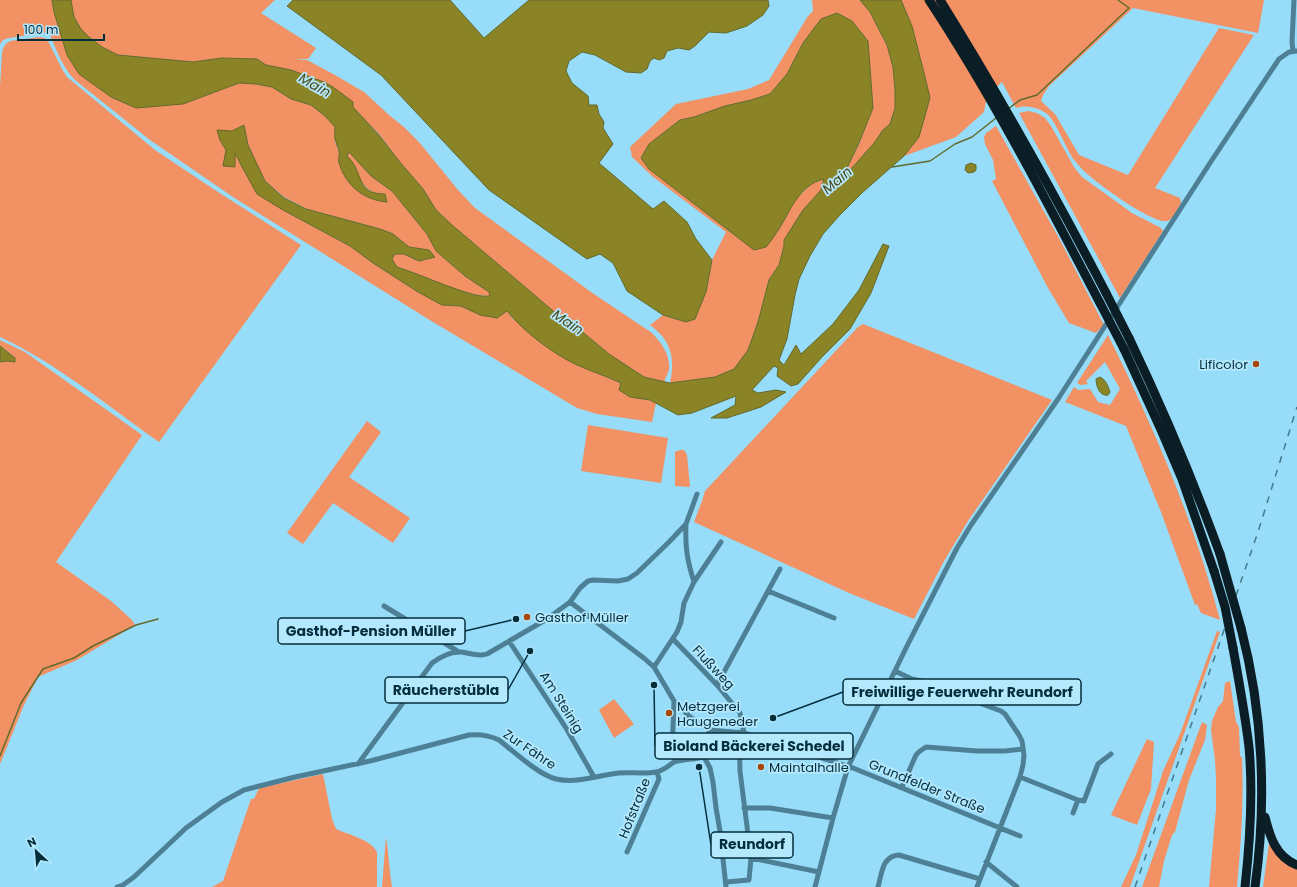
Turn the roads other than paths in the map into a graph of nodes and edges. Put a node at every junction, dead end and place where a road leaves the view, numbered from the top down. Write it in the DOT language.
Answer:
graph roads {
  1 [pos="929,0"];
  2 [pos="940,0"];
  3 [pos="1294,0"];
  4 [pos="1293,52"];
  5 [pos="1016,136"];
  6 [pos="697,494"];
  7 [pos="686,524"];
  8 [pos="721,542"];
  9 [pos="780,569"];
  10 [pos="694,582"];
  11 [pos="768,591"];
  12 [pos="570,602"];
  13 [pos="384,606"];
  14 [pos="834,618"];
  15 [pos="673,639"];
  16 [pos="509,641"];
  17 [pos="460,652"];
  18 [pos="654,667"];
  19 [pos="895,671"];
  20 [pos="717,685"];
  21 [pos="674,701"];
  22 [pos="709,730"];
  23 [pos="741,732"];
  24 [pos="1023,749"];
  25 [pos="1111,754"];
  26 [pos="704,757"];
  27 [pos="675,762"];
  28 [pos="358,764"];
  29 [pos="848,767"];
  30 [pos="657,772"];
  31 [pos="1020,776"];
  32 [pos="594,777"];
  33 [pos="902,788"];
  34 [pos="1261,799"];
  35 [pos="1078,800"];
  36 [pos="744,808"];
  37 [pos="1073,813"];
  38 [pos="833,818"];
  39 [pos="999,827"];
  40 [pos="1020,836"];
  41 [pos="627,852"];
  42 [pos="751,858"];
  43 [pos="986,862"];
  44 [pos="1297,865"];
  45 [pos="819,872"];
  46 [pos="980,879"];
  47 [pos="726,884"];
  48 [pos="117,887"];
  49 [pos="815,887"];
  50 [pos="878,887"];
  51 [pos="976,887"];
  52 [pos="1017,887"];
  53 [pos="1244,887"];
  54 [pos="1255,887"];
  1 -- 5 [label="highway"];
  2 -- 5 [label="highway"];
  3 -- 4 [label="street"];
  4 -- 19 [label="street"];
  5 -- 34 [label="highway, bridge"];
  5 -- 53 [label="highway, bridge"];
  6 -- 7 [label="street"];
  7 -- 10 [label="street"];
  7 -- 12 [label="street"];
  8 -- 10 [label="street"];
  9 -- 11 [label="street"];
  10 -- 15 [label="street"];
  11 -- 14 [label="street"];
  11 -- 20 [label="street"];
  12 -- 16 [label="street"];
  12 -- 18 [label="street"];
  13 -- 17 [label="street"];
  15 -- 18 [label="street"];
  15 -- 20 [label="street, Flußweg"];
  16 -- 17 [label="street"];
  16 -- 32 [label="street, Am Steinig"];
  17 -- 28 [label="street"];
  18 -- 21 [label="street"];
  19 -- 24 [label="street"];
  19 -- 29 [label="street"];
  20 -- 23 [label="street, Flußweg"];
  21 -- 22 [label="street"];
  21 -- 27 [label="street"];
  22 -- 23 [label="street, Grundfelder Straße"];
  22 -- 26 [label="street"];
  23 -- 29 [label="street, Grundfelder Straße"];
  23 -- 36 [label="street, Flußweg"];
  24 -- 31 [label="street"];
  24 -- 33 [label="street"];
  25 -- 35 [label="street"];
  26 -- 27 [label="street, Zur Fähre"];
  26 -- 47 [label="street"];
  27 -- 30 [label="street, Zur Fähre"];
  28 -- 32 [label="street, Zur Fähre"];
  28 -- 48 [label="street, Zur Fähre"];
  29 -- 33 [label="street, Grundfelder Straße"];
  29 -- 38 [label="street"];
  30 -- 32 [label="street, Zur Fähre"];
  30 -- 41 [label="street, Hofstraße"];
  31 -- 35 [label="street"];
  31 -- 39 [label="street"];
  33 -- 39 [label="street, Grundfelder Straße"];
  34 -- 44 [label="highway"];
  34 -- 54 [label="highway"];
  35 -- 37 [label="street"];
  36 -- 38 [label="street"];
  36 -- 42 [label="street, Flußweg"];
  38 -- 45 [label="street"];
  39 -- 40 [label="street, Grundfelder Straße"];
  39 -- 43 [label="street"];
  42 -- 45 [label="street"];
  42 -- 47 [label="street, Flußweg"];
  43 -- 46 [label="street"];
  43 -- 52 [label="street"];
  45 -- 49 [label="street"];
  46 -- 50 [label="street"];
  46 -- 51 [label="street"];
}
